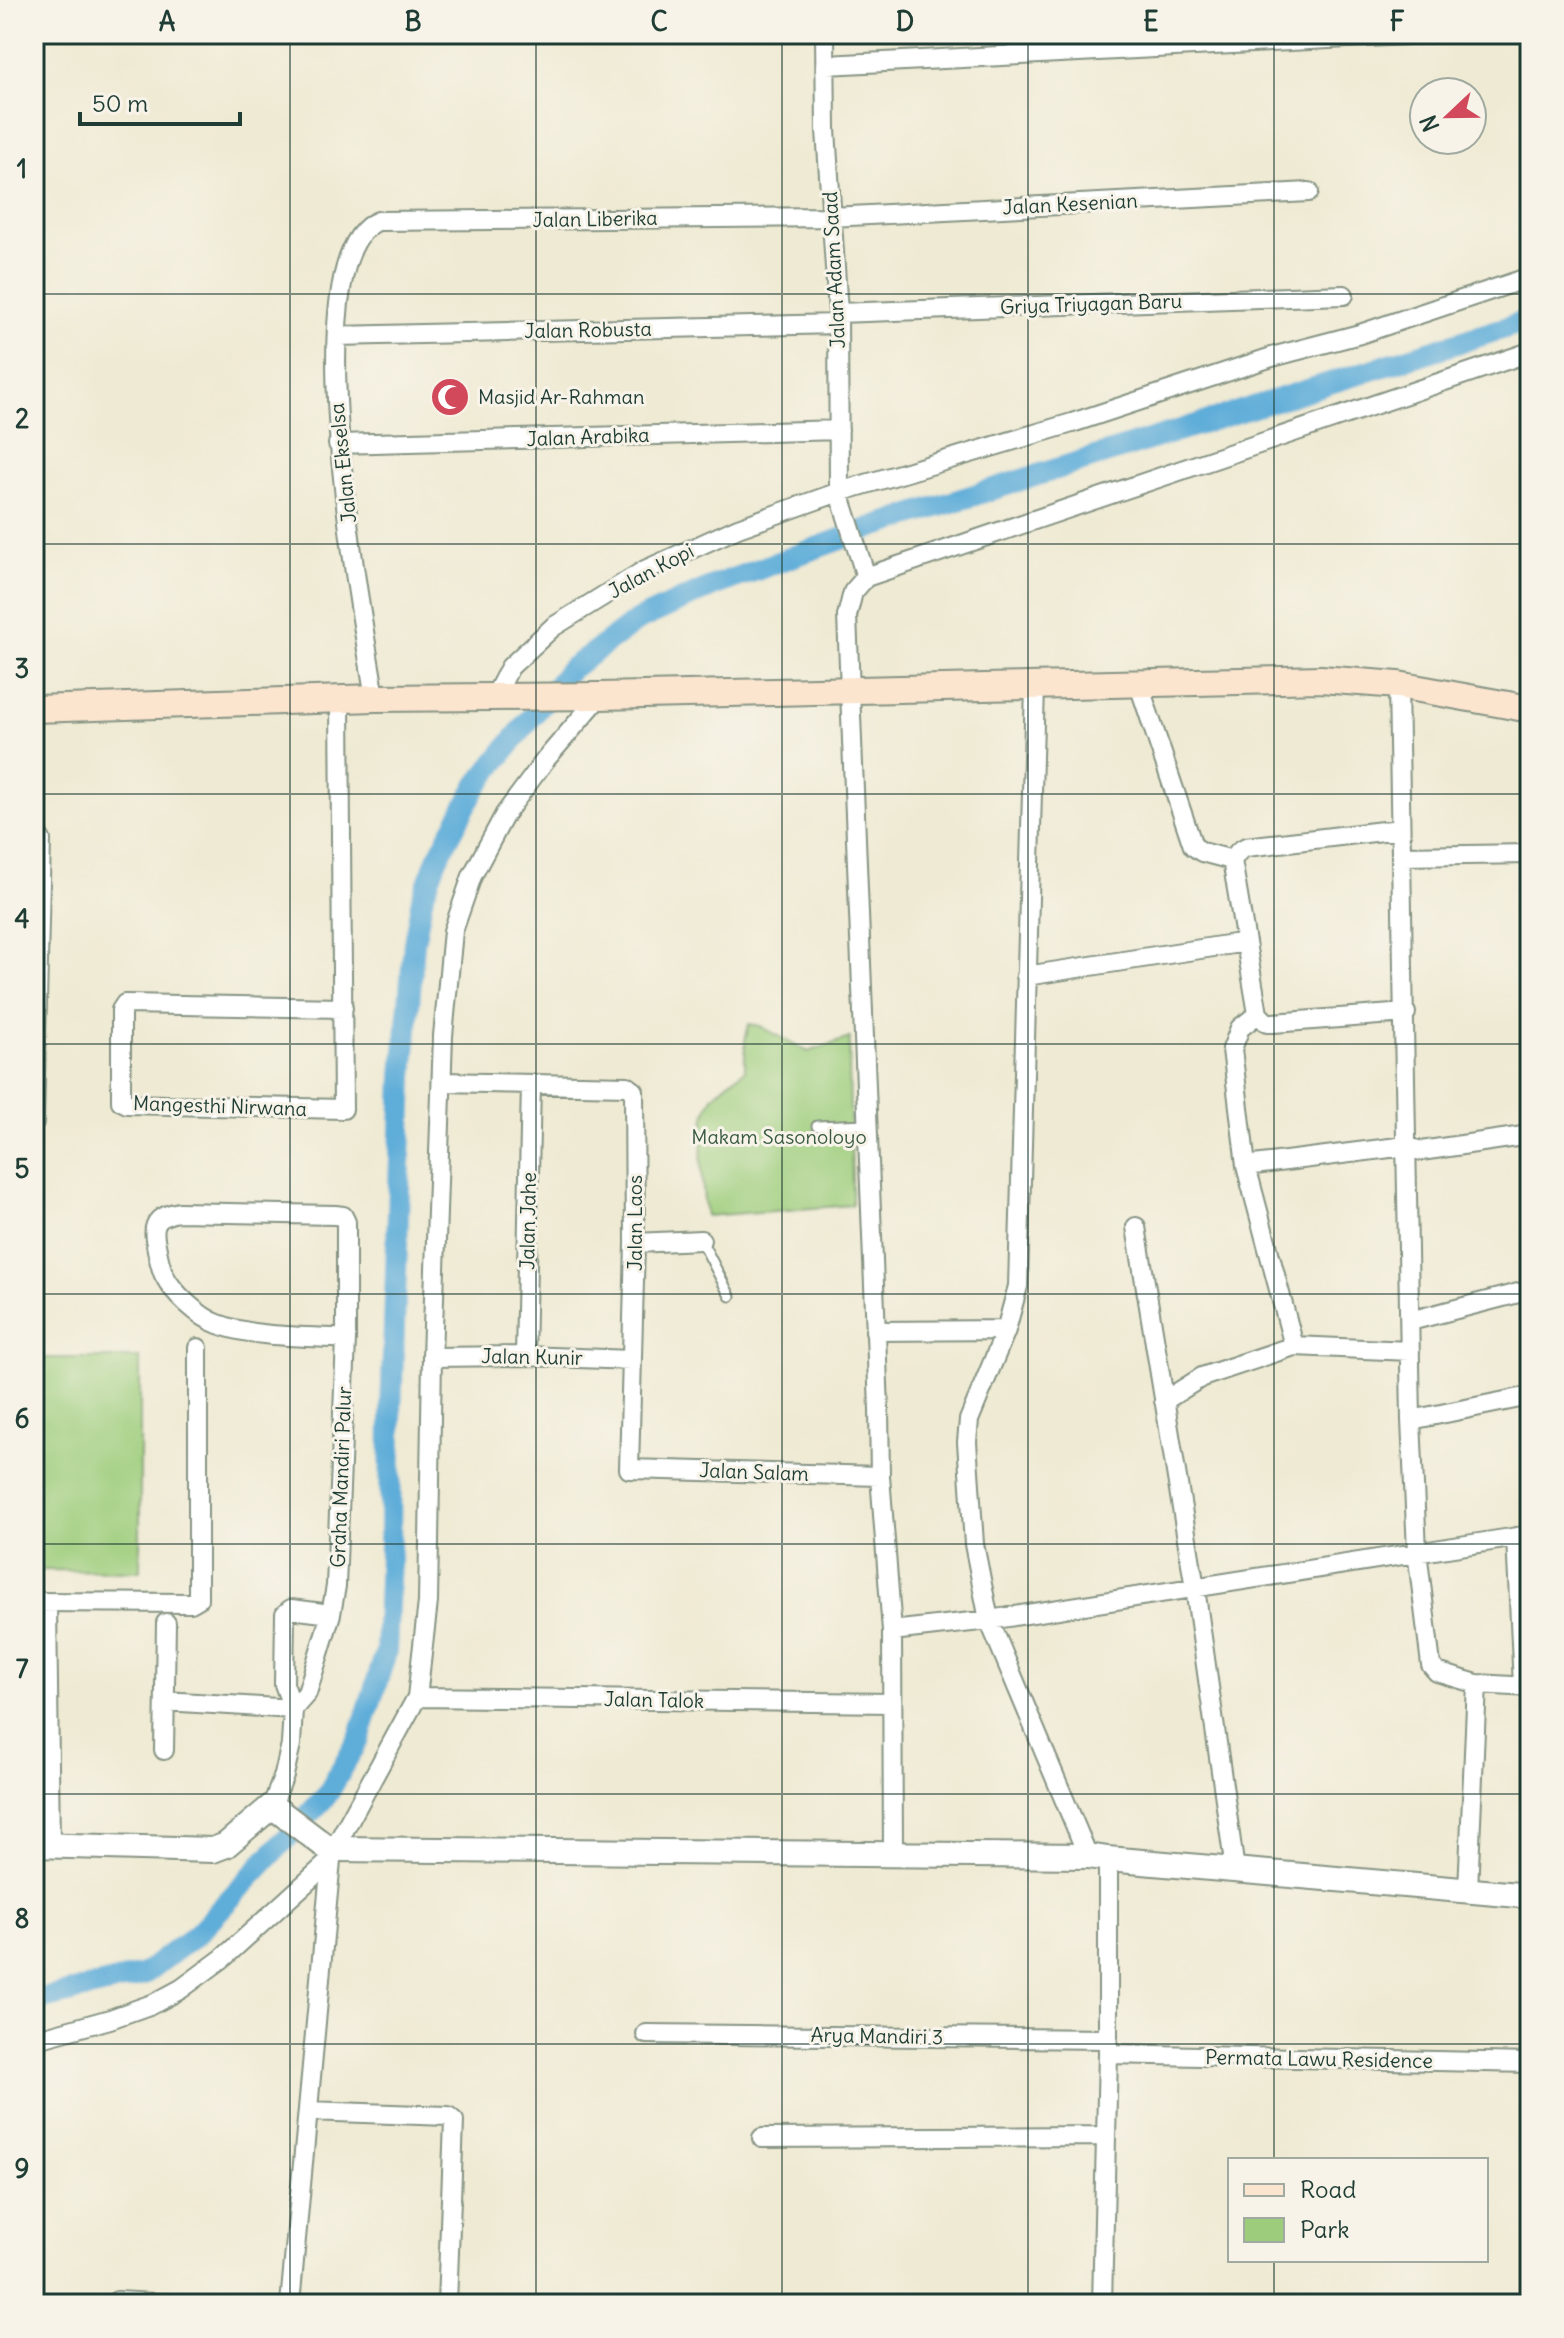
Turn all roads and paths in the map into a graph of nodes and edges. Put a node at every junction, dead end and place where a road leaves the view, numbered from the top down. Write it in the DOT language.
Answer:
graph roads {
  1 [pos="825,34"];
  2 [pos="1427,34"];
  3 [pos="826,65"];
  4 [pos="1309,192"];
  5 [pos="831,217"];
  6 [pos="363,230"];
  7 [pos="1530,277"];
  8 [pos="1344,295"];
  9 [pos="838,318"];
  10 [pos="337,336"];
  11 [pos="1530,352"];
  12 [pos="839,430"];
  13 [pos="338,444"];
  14 [pos="840,499"];
  15 [pos="865,572"];
  16 [pos="1138,682"];
  17 [pos="1398,685"];
  18 [pos="1035,687"];
  19 [pos="849,688"];
  20 [pos="498,696"];
  21 [pos="591,696"];
  22 [pos="375,698"];
  23 [pos="340,699"];
  24 [pos="34,709"];
  25 [pos="1530,709"];
  26 [pos="34,829"];
  27 [pos="1400,829"];
  28 [pos="1530,854"];
  29 [pos="1402,856"];
  30 [pos="1232,860"];
  31 [pos="1246,942"];
  32 [pos="1026,976"];
  33 [pos="36,978"];
  34 [pos="343,1008"];
  35 [pos="1406,1013"];
  36 [pos="1258,1014"];
  37 [pos="443,1082"];
  38 [pos="531,1085"];
  39 [pos="34,1123"];
  40 [pos="866,1124"];
  41 [pos="817,1126"];
  42 [pos="1530,1135"];
  43 [pos="1406,1146"];
  44 [pos="1246,1166"];
  45 [pos="1136,1227"];
  46 [pos="701,1240"];
  47 [pos="635,1243"];
  48 [pos="1530,1291"];
  49 [pos="730,1296"];
  50 [pos="1410,1321"];
  51 [pos="1006,1330"];
  52 [pos="875,1331"];
  53 [pos="346,1339"];
  54 [pos="1294,1346"];
  55 [pos="198,1348"];
  56 [pos="1410,1351"];
  57 [pos="525,1356"];
  58 [pos="432,1357"];
  59 [pos="632,1360"];
  60 [pos="1530,1396"];
  61 [pos="1164,1401"];
  62 [pos="1411,1420"];
  63 [pos="629,1469"];
  64 [pos="880,1476"];
  65 [pos="1523,1536"];
  66 [pos="1417,1551"];
  67 [pos="1195,1588"];
  68 [pos="40,1602"];
  69 [pos="331,1614"];
  70 [pos="989,1620"];
  71 [pos="166,1623"];
  72 [pos="892,1631"];
  73 [pos="1477,1684"];
  74 [pos="1526,1687"];
  75 [pos="417,1697"];
  76 [pos="165,1701"];
  77 [pos="891,1703"];
  78 [pos="293,1709"];
  79 [pos="164,1750"];
  80 [pos="276,1809"];
  81 [pos="42,1845"];
  82 [pos="330,1852"];
  83 [pos="893,1852"];
  84 [pos="1098,1858"];
  85 [pos="1235,1870"];
  86 [pos="1468,1890"];
  87 [pos="1530,1896"];
  88 [pos="646,2034"];
  89 [pos="34,2040"];
  90 [pos="1108,2046"];
  91 [pos="1530,2063"];
  92 [pos="308,2111"];
  93 [pos="1106,2136"];
  94 [pos="762,2138"];
  95 [pos="117,2301"];
  96 [pos="173,2304"];
  97 [pos="290,2304"];
  98 [pos="447,2304"];
  99 [pos="1102,2304"];
  1 -- 3 [label="street, Jalan Adam Saad"];
  2 -- 3 [label="street"];
  3 -- 5 [label="street, Jalan Adam Saad"];
  4 -- 5 [label="street, Jalan Kesenian"];
  5 -- 6 [label="street, Jalan Liberika"];
  5 -- 9 [label="street, Jalan Adam Saad"];
  6 -- 10 [label="street, Jalan Ekselsa"];
  7 -- 14 [label="street, Jalan Kopi"];
  8 -- 9 [label="street, Griya Triyagan Baru"];
  9 -- 10 [label="street, Jalan Robusta"];
  9 -- 12 [label="street, Jalan Adam Saad"];
  10 -- 13 [label="street, Jalan Ekselsa"];
  11 -- 15 [label="street"];
  12 -- 13 [label="street, Jalan Arabika"];
  12 -- 14 [label="street, Jalan Adam Saad"];
  13 -- 22 [label="street, Jalan Ekselsa"];
  14 -- 15 [label="street, Jalan Adam Saad"];
  14 -- 20 [label="street, Jalan Kopi"];
  15 -- 19 [label="street"];
  16 -- 17 [label="main road"];
  16 -- 18 [label="main road"];
  16 -- 30 [label="street"];
  17 -- 25 [label="main road"];
  17 -- 27 [label="street"];
  18 -- 19 [label="main road"];
  18 -- 32 [label="street"];
  19 -- 21 [label="main road"];
  19 -- 40 [label="street"];
  20 -- 21 [label="main road"];
  20 -- 22 [label="main road"];
  21 -- 37 [label="street"];
  22 -- 23 [label="main road"];
  23 -- 24 [label="main road"];
  23 -- 34 [label="street, Mangesthi Nirwana"];
  26 -- 33 [label="street"];
  27 -- 29 [label="street"];
  27 -- 30 [label="street"];
  28 -- 29 [label="street"];
  29 -- 35 [label="street"];
  30 -- 31 [label="street"];
  31 -- 32 [label="street"];
  31 -- 36 [label="street"];
  32 -- 51 [label="street"];
  33 -- 39 [label="street"];
  34 -- 34 [label="street, Mangesthi Nirwana"];
  35 -- 36 [label="street"];
  35 -- 43 [label="street"];
  36 -- 44 [label="street"];
  37 -- 38 [label="street"];
  37 -- 58 [label="street"];
  38 -- 47 [label="street, Jalan Laos"];
  38 -- 57 [label="street, Jalan Jahe"];
  40 -- 41 [label="lane"];
  40 -- 52 [label="street"];
  42 -- 43 [label="street"];
  43 -- 44 [label="street"];
  43 -- 50 [label="street"];
  44 -- 54 [label="street"];
  45 -- 61 [label="street"];
  46 -- 47 [label="street"];
  46 -- 49 [label="lane"];
  47 -- 59 [label="street, Jalan Laos"];
  48 -- 50 [label="street"];
  50 -- 56 [label="street"];
  51 -- 52 [label="street"];
  51 -- 70 [label="street"];
  52 -- 64 [label="street"];
  53 -- 53 [label="street, Graha Mandiri Palur"];
  53 -- 69 [label="street, Graha Mandiri Palur"];
  54 -- 56 [label="street"];
  54 -- 61 [label="street"];
  55 -- 68 [label="street"];
  56 -- 62 [label="street"];
  57 -- 58 [label="street, Jalan Kunir"];
  57 -- 59 [label="street, Jalan Kunir"];
  58 -- 75 [label="street"];
  59 -- 63 [label="street, Jalan Laos"];
  60 -- 62 [label="street"];
  61 -- 67 [label="street"];
  62 -- 66 [label="street"];
  63 -- 64 [label="street, Jalan Salam"];
  64 -- 72 [label="street"];
  65 -- 66 [label="street"];
  65 -- 74 [label="street"];
  66 -- 67 [label="street"];
  66 -- 73 [label="street"];
  67 -- 70 [label="street"];
  67 -- 85 [label="street"];
  68 -- 81 [label="street"];
  69 -- 78 [label="street, Graha Mandiri Palur"];
  69 -- 78 [label="street, Graha Mandiri Palur"];
  70 -- 72 [label="street"];
  70 -- 84 [label="street"];
  71 -- 76 [label="street"];
  72 -- 77 [label="street"];
  73 -- 74 [label="street"];
  73 -- 86 [label="street"];
  75 -- 77 [label="street, Jalan Talok"];
  75 -- 82 [label="street"];
  76 -- 78 [label="street"];
  76 -- 79 [label="street"];
  77 -- 83 [label="street"];
  78 -- 80 [label="street, Graha Mandiri Palur"];
  80 -- 81 [label="street"];
  80 -- 82 [label="street"];
  82 -- 83 [label="street"];
  82 -- 89 [label="street"];
  82 -- 92 [label="street"];
  83 -- 84 [label="street"];
  84 -- 85 [label="street"];
  84 -- 90 [label="street"];
  85 -- 86 [label="street"];
  86 -- 87 [label="street"];
  88 -- 90 [label="street, Arya Mandiri 3"];
  90 -- 91 [label="street, Permata Lawu Residence"];
  90 -- 93 [label="street"];
  92 -- 97 [label="street"];
  92 -- 98 [label="street"];
  93 -- 94 [label="street"];
  93 -- 99 [label="street"];
  95 -- 96 [label="street"];
}
